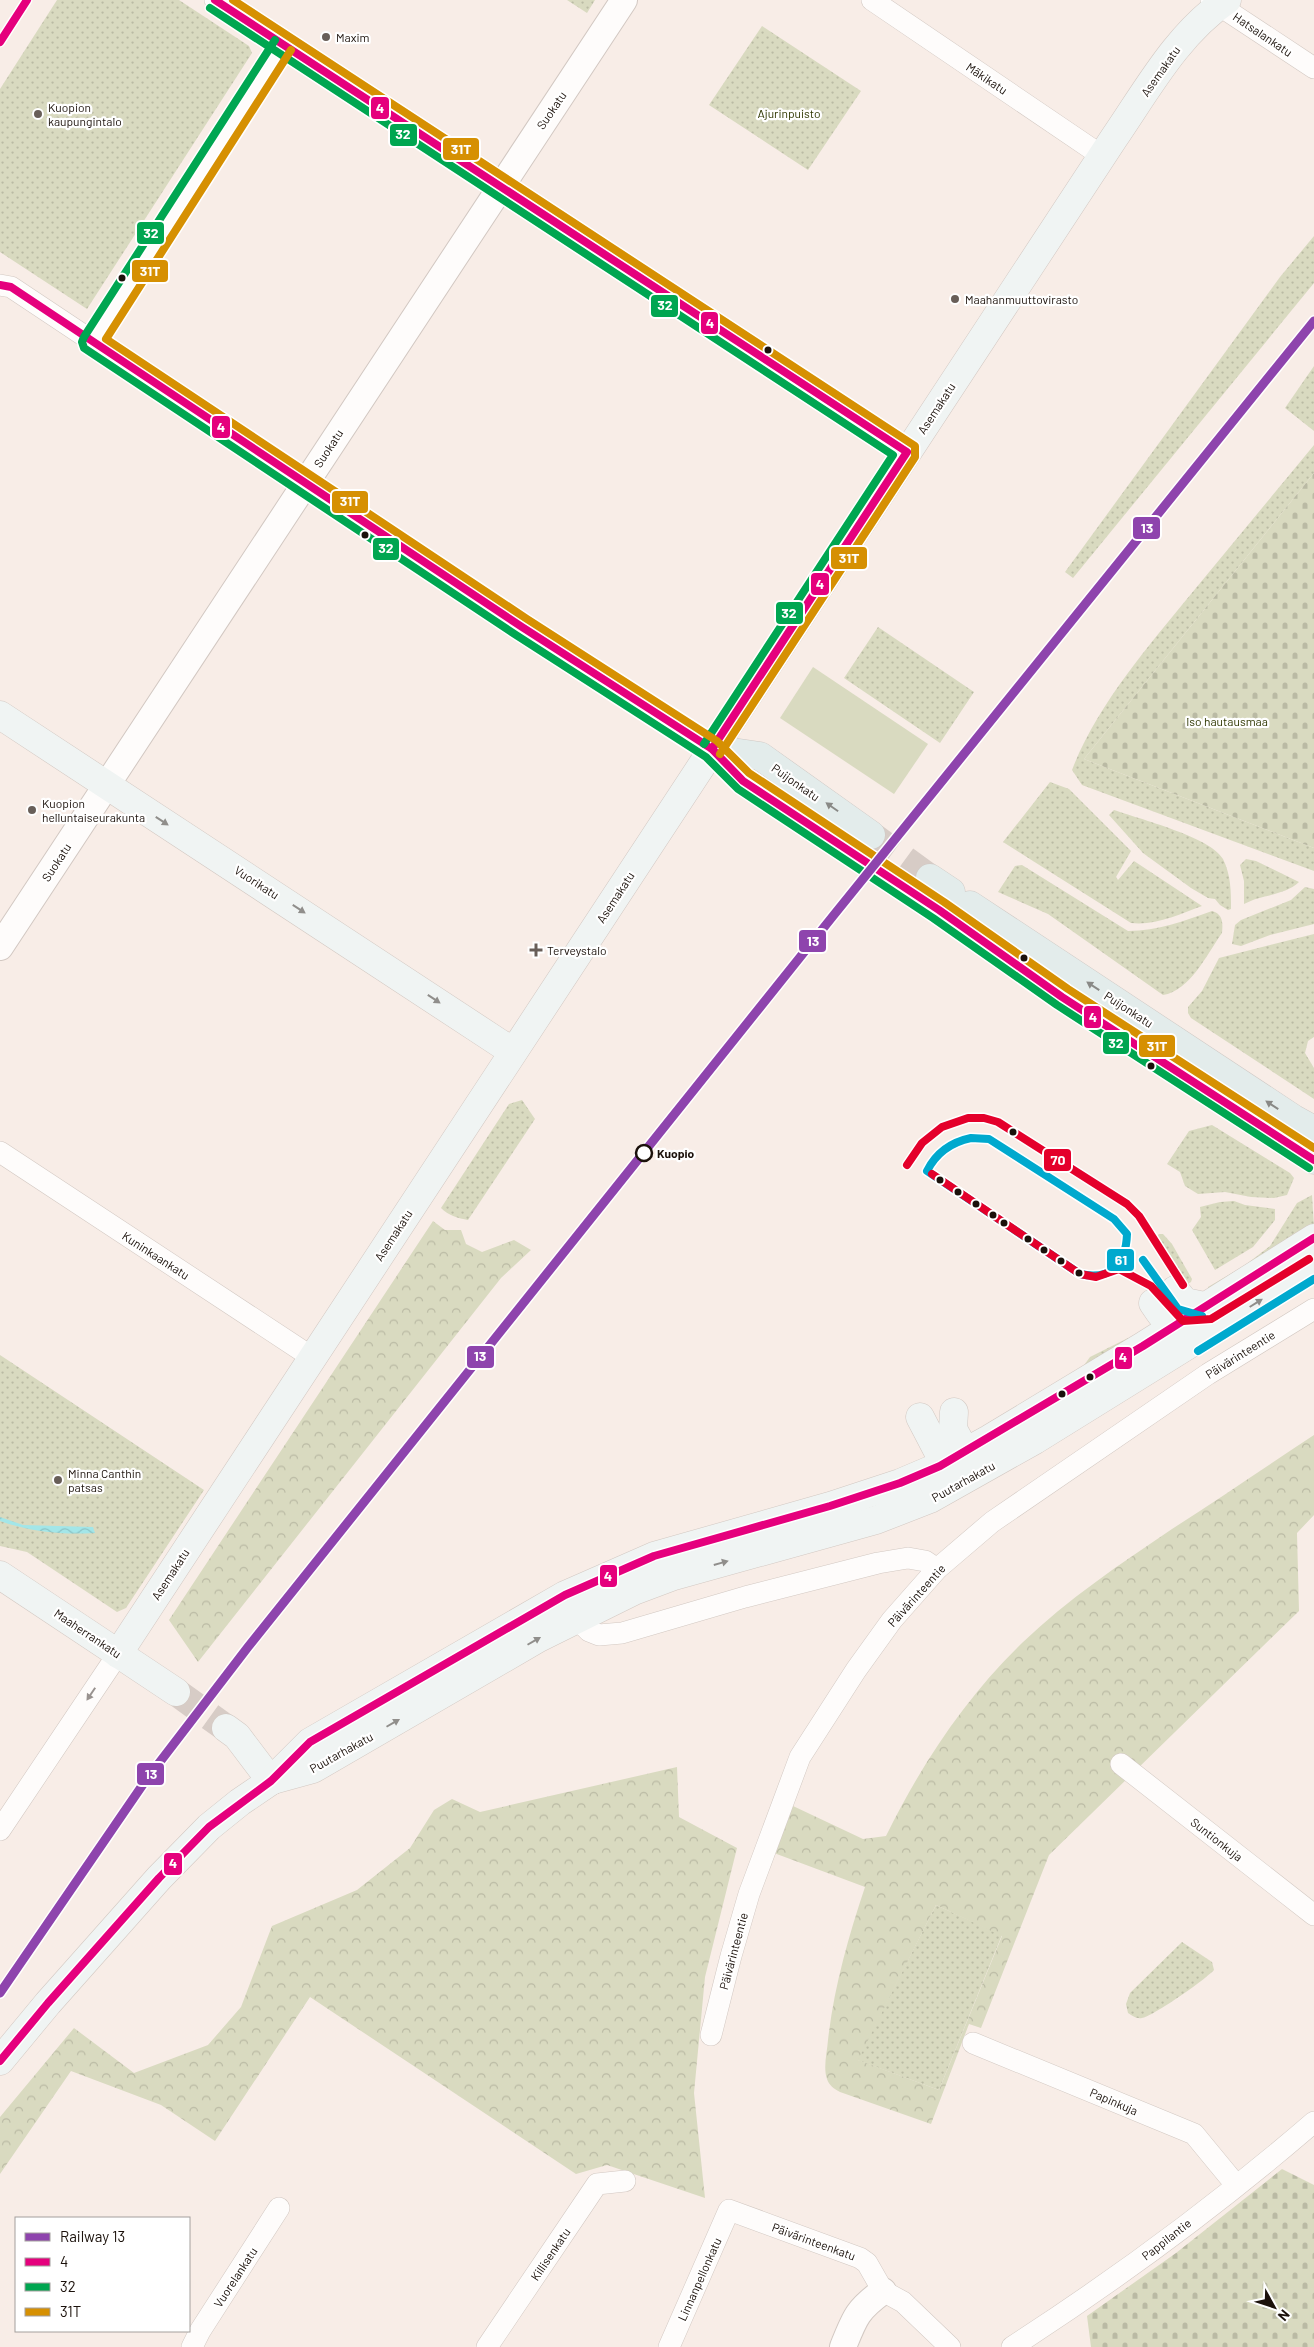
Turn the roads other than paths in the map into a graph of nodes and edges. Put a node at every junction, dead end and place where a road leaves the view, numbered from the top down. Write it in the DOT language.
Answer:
graph roads {
  1 [pos="215,0"];
  2 [pos="624,0"];
  3 [pos="872,0"];
  4 [pos="1219,2"];
  5 [pos="283,45"];
  6 [pos="1314,68"];
  7 [pos="1102,156"];
  8 [pos="500,186"];
  9 [pos="6,286"];
  10 [pos="92,342"];
  11 [pos="907,452"];
  12 [pos="305,483"];
  13 [pos="0,715"];
  14 [pos="712,749"];
  15 [pos="107,784"];
  16 [pos="864,845"];
  17 [pos="0,947"];
  18 [pos="514,1050"];
  19 [pos="1314,1130"];
  20 [pos="0,1152"];
  21 [pos="1314,1160"];
  22 [pos="1314,1238"];
  23 [pos="1314,1267"];
  24 [pos="1314,1309"];
  25 [pos="1178,1316"];
  26 [pos="312,1358"];
  27 [pos="954,1412"];
  28 [pos="920,1417"];
  29 [pos="962,1464"];
  30 [pos="937,1569"];
  31 [pos="0,1575"];
  32 [pos="577,1619"];
  33 [pos="118,1654"];
  34 [pos="176,1692"];
  35 [pos="226,1728"];
  36 [pos="1121,1764"];
  37 [pos="271,1781"];
  38 [pos="0,1830"];
  39 [pos="1314,1915"];
  40 [pos="711,2036"];
  41 [pos="973,2043"];
  42 [pos="0,2061"];
  43 [pos="1314,2122"];
  44 [pos="625,2181"];
  45 [pos="1236,2185"];
  46 [pos="279,2208"];
  47 [pos="729,2210"];
  48 [pos="883,2291"];
  49 [pos="192,2347"];
  50 [pos="487,2347"];
  51 [pos="669,2347"];
  52 [pos="843,2347"];
  53 [pos="950,2347"];
  54 [pos="1012,2347"];
  1 -- 5 [label="street"];
  2 -- 8 [label="street, Suokatu"];
  3 -- 7 [label="street, Mäkikatu"];
  4 -- 6 [label="street, Hatsalankatu"];
  4 -- 7 [label="main road, Asemakatu"];
  5 -- 8 [label="street"];
  5 -- 10 [label="street"];
  7 -- 11 [label="main road, Asemakatu"];
  8 -- 11 [label="street"];
  8 -- 12 [label="street, Suokatu"];
  9 -- 10 [label="street"];
  10 -- 12 [label="street"];
  11 -- 14 [label="main road, Asemakatu"];
  12 -- 14 [label="street"];
  12 -- 15 [label="street, Suokatu"];
  13 -- 15 [label="main road, Vuorikatu"];
  14 -- 16 [label="main road"];
  14 -- 18 [label="main road, Asemakatu"];
  15 -- 17 [label="street, Suokatu"];
  15 -- 18 [label="main road, Vuorikatu, one-way"];
  18 -- 26 [label="main road, Asemakatu"];
  19 -- 21 [label="main road, Puijonkatu, one-way"];
  20 -- 26 [label="street, Kuninkaankatu"];
  22 -- 25 [label="main road, Puutarhakatu"];
  25 -- 23 [label="main road, Puutarhakatu, one-way"];
  24 -- 30 [label="street, Päivärinteentie"];
  25 -- 29 [label="main road, Puutarhakatu"];
  25 -- 29 [label="main road, Puutarhakatu"];
  26 -- 33 [label="main road, Asemakatu"];
  27 -- 29 [label="main road"];
  28 -- 29 [label="main road"];
  32 -- 29 [label="main road, Puutarhakatu, one-way"];
  29 -- 37 [label="main road, Puutarhakatu"];
  30 -- 32 [label="street"];
  30 -- 40 [label="street, Päivärinteentie"];
  31 -- 33 [label="main road, Maaherrankatu"];
  37 -- 32 [label="main road, Puutarhakatu, one-way"];
  33 -- 34 [label="main road, Maaherrankatu"];
  33 -- 38 [label="street, Asemakatu, one-way"];
  35 -- 37 [label="main road"];
  36 -- 39 [label="street, Suntionkuja"];
  37 -- 42 [label="main road"];
  41 -- 45 [label="street, Papinkuja"];
  43 -- 45 [label="street, Pappilantie"];
  44 -- 50 [label="street, Killisenkatu"];
  45 -- 54 [label="street, Pappilantie"];
  46 -- 49 [label="street, Vuorelankatu"];
  47 -- 48 [label="street, Päivärinteenkatu"];
  47 -- 51 [label="street, Linnanpellonkatu"];
  48 -- 52 [label="street"];
  48 -- 53 [label="street"];
}
